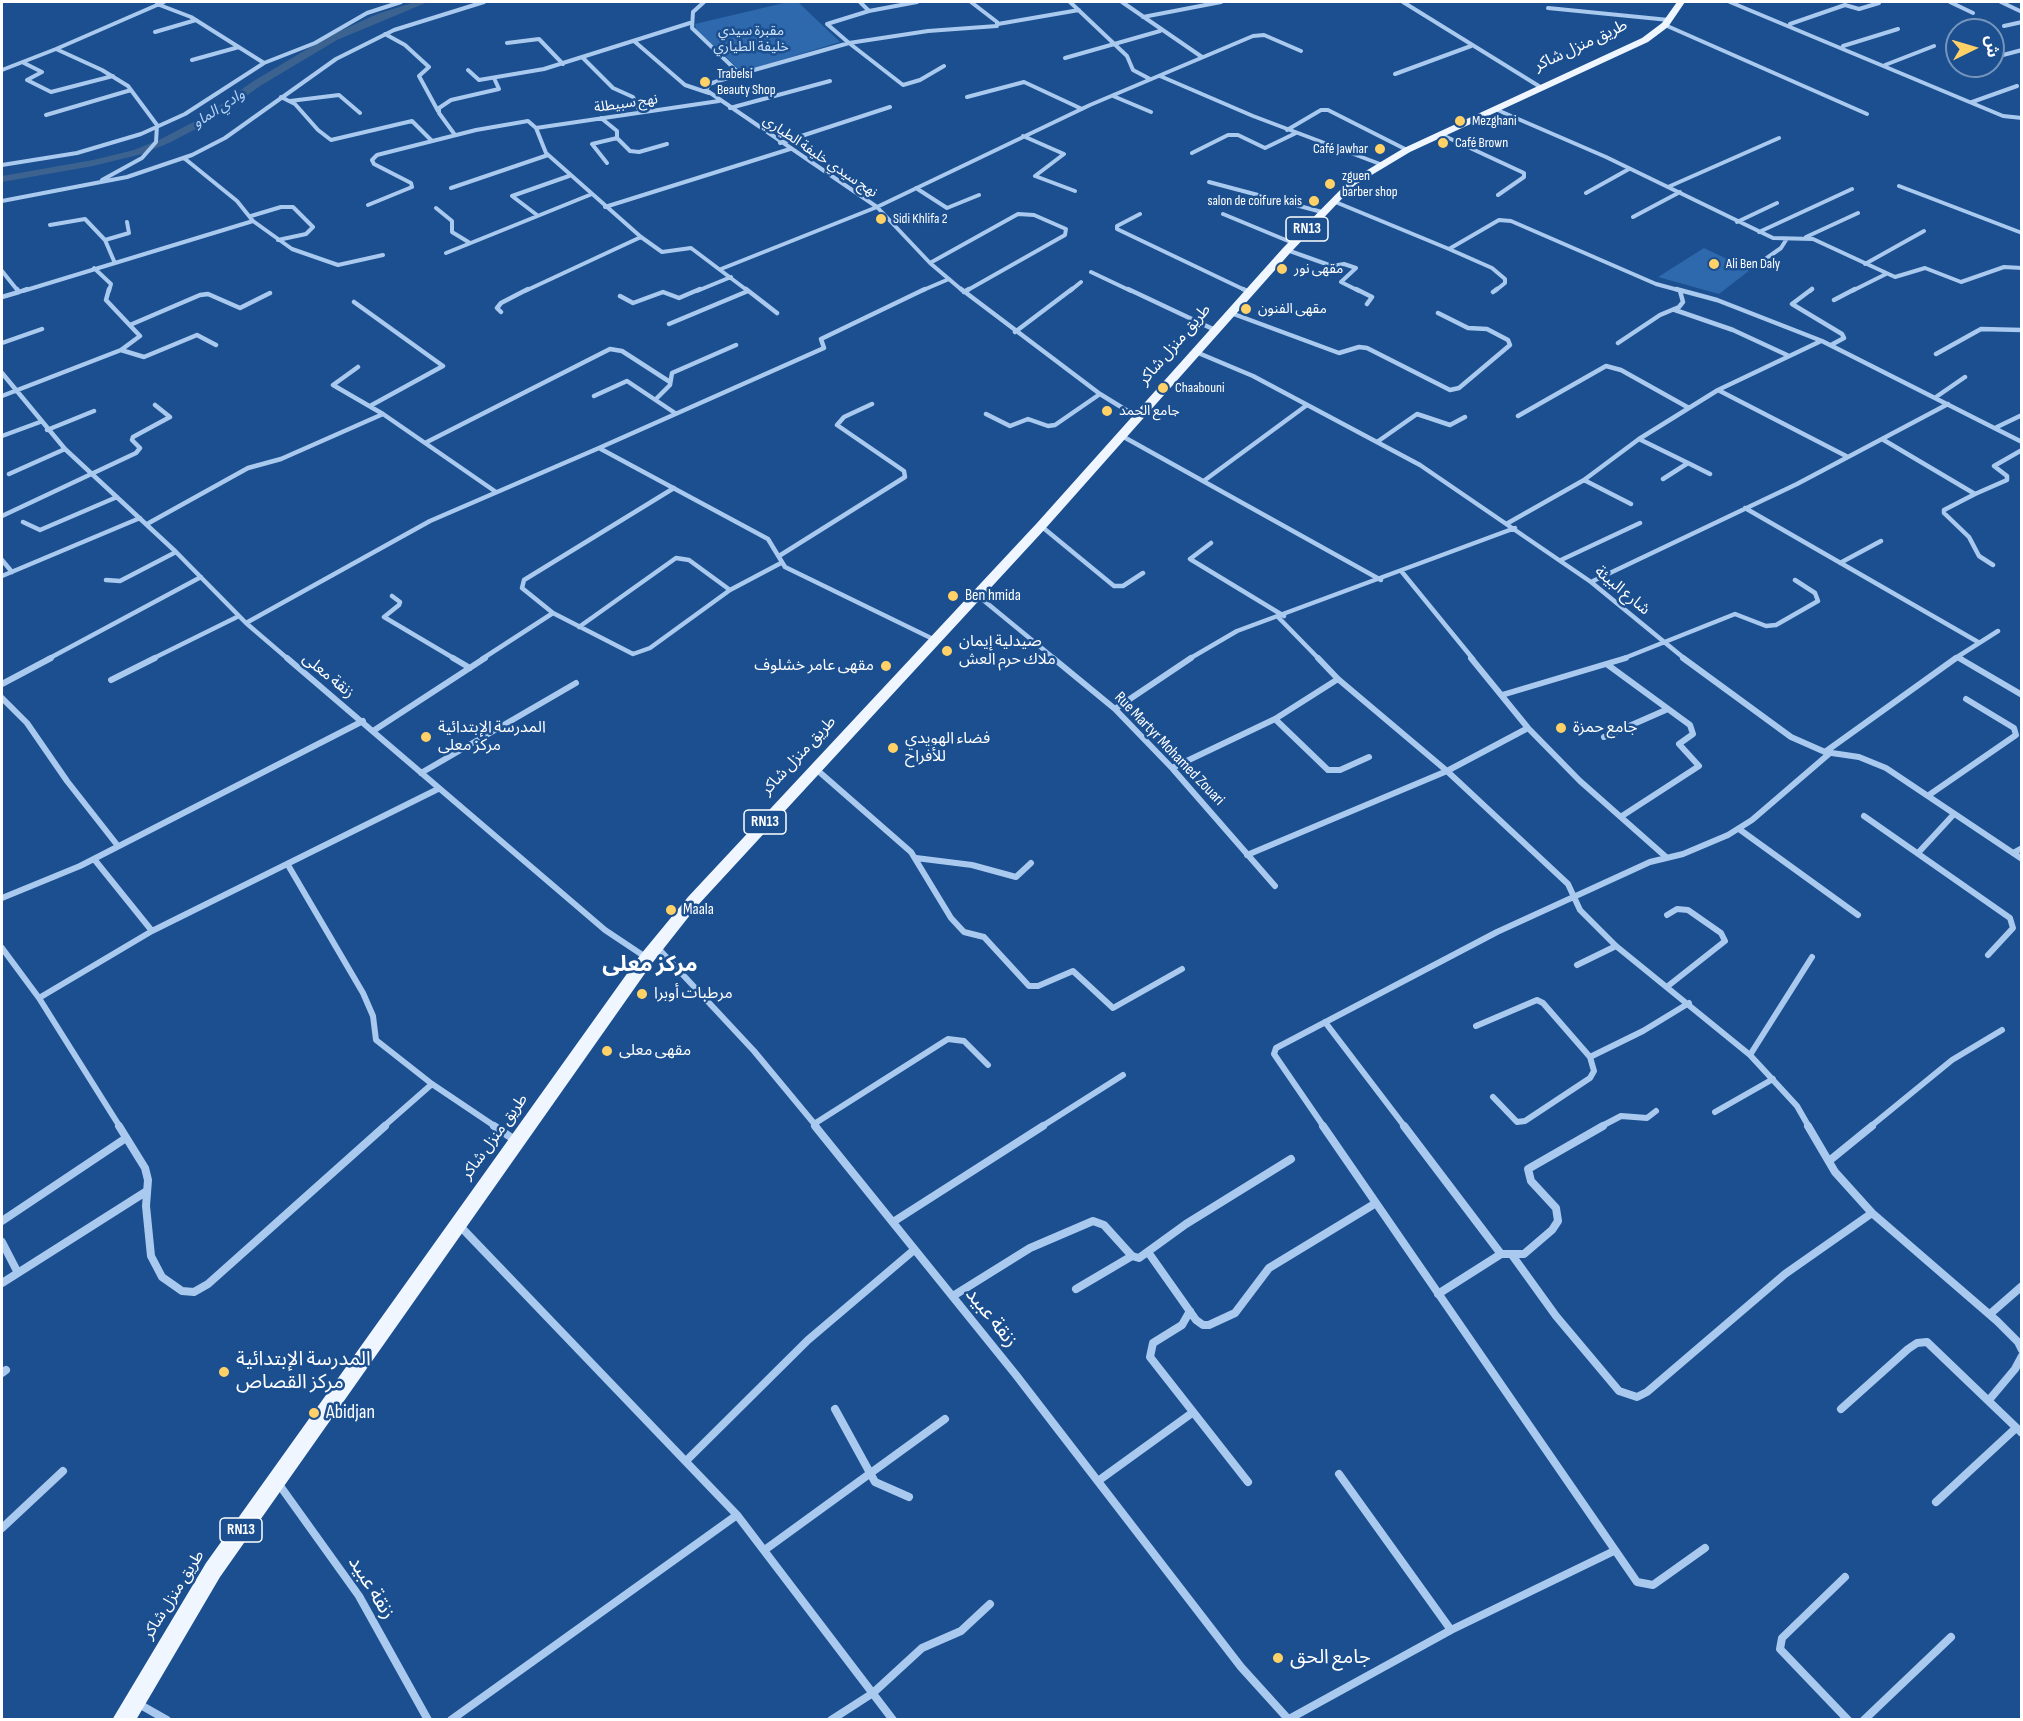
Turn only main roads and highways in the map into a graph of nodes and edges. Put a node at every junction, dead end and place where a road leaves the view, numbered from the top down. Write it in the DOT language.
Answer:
graph roads {
  1 [pos="1681,2"];
  2 [pos="123,1719"];
  1 -- 2 [label="main road, طريق منزل شاكر / RN13"];
}
